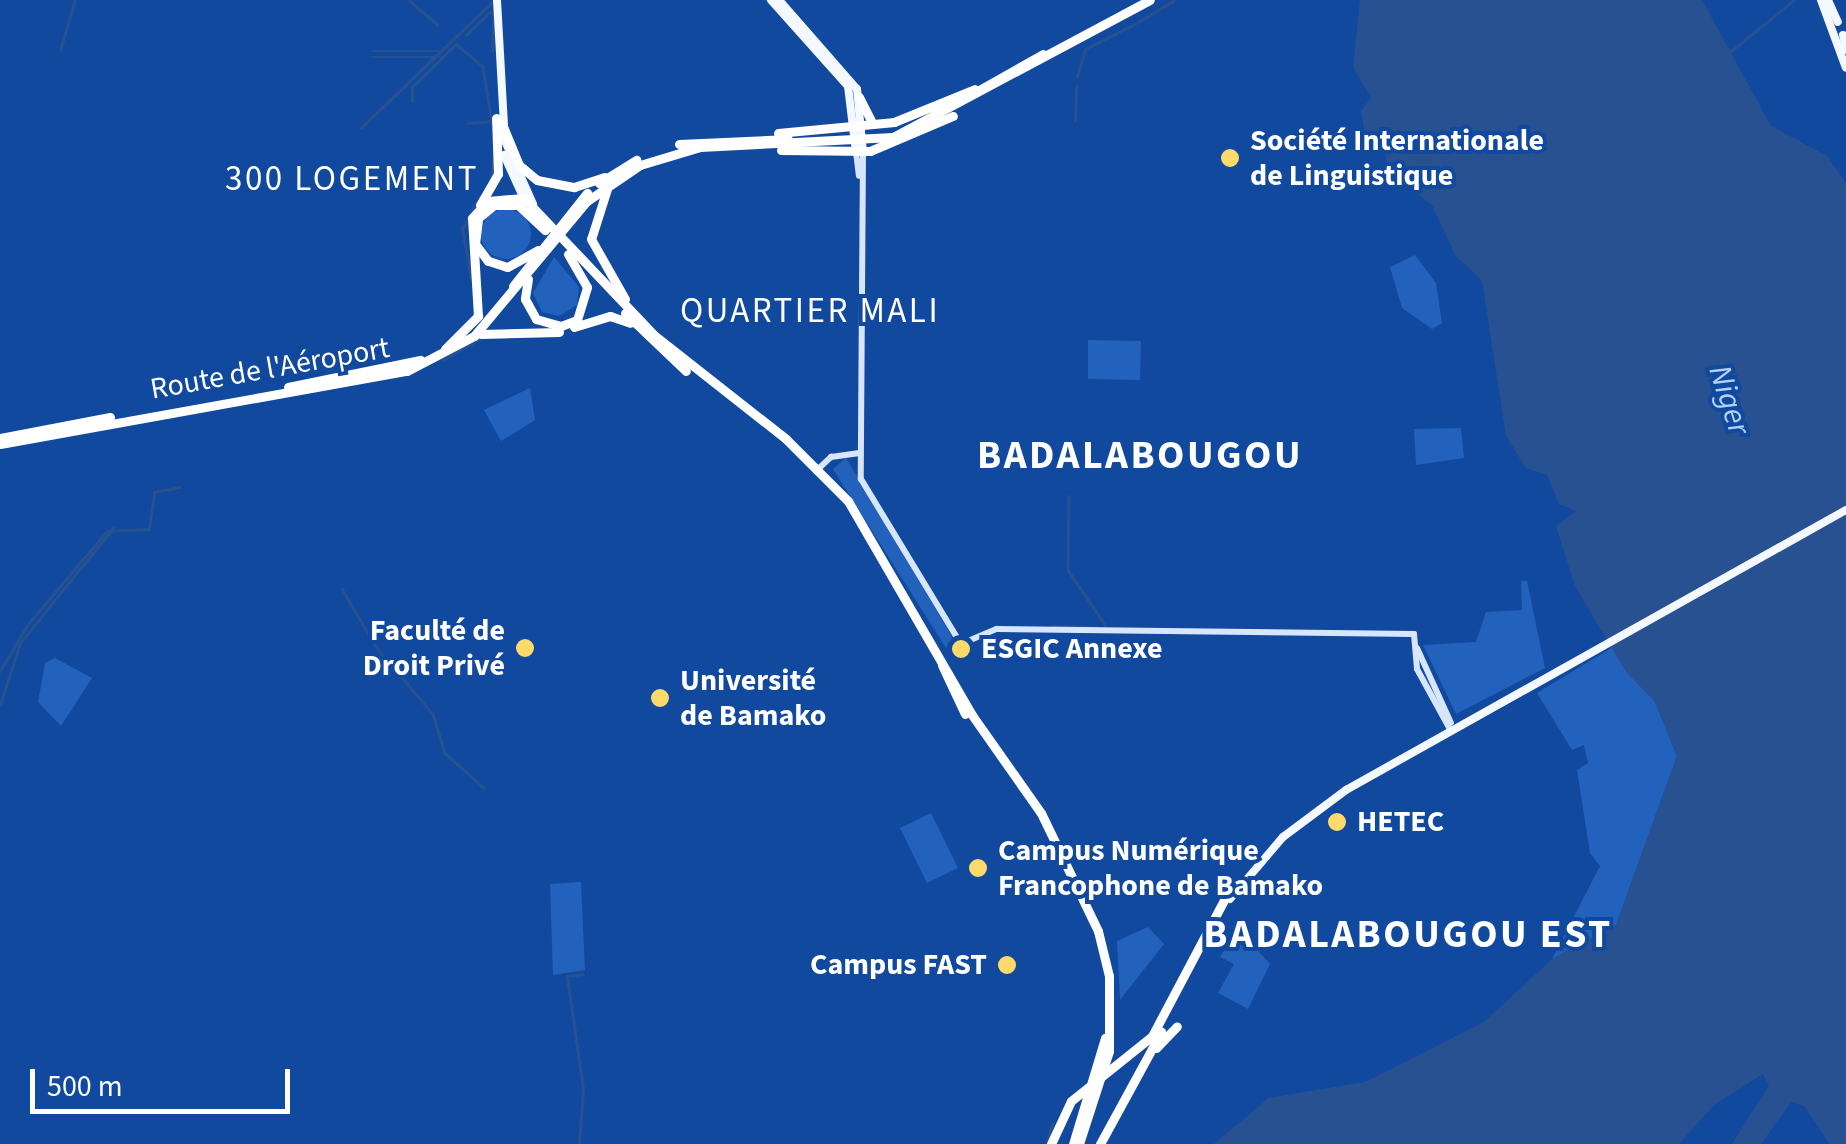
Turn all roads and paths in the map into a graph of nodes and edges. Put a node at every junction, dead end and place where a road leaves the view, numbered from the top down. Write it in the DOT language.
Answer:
graph roads {
  1 [pos="496,0"];
  2 [pos="771,0"];
  3 [pos="778,0"];
  4 [pos="1141,0"];
  5 [pos="1150,0"];
  6 [pos="1824,0"];
  7 [pos="1843,27"];
  8 [pos="1830,33"];
  9 [pos="1846,50"];
  10 [pos="496,67"];
  11 [pos="1846,68"];
  12 [pos="507,80"];
  13 [pos="498,87"];
  14 [pos="989,87"];
  15 [pos="860,97"];
  16 [pos="499,121"];
  17 [pos="879,123"];
  18 [pos="859,125"];
  19 [pos="742,142"];
  20 [pos="860,152"];
  21 [pos="611,177"];
  22 [pos="524,198"];
  23 [pos="534,204"];
  24 [pos="480,206"];
  25 [pos="542,223"];
  26 [pos="565,249"];
  27 [pos="538,250"];
  28 [pos="534,268"];
  29 [pos="597,281"];
  30 [pos="579,324"];
  31 [pos="635,326"];
  32 [pos="651,332"];
  33 [pos="474,336"];
  34 [pos="444,349"];
  35 [pos="0,441"];
  36 [pos="858,453"];
  37 [pos="818,470"];
  38 [pos="1846,510"];
  39 [pos="1451,728"];
  40 [pos="1228,898"];
  41 [pos="1158,1014"];
  42 [pos="1176,1026"];
  43 [pos="1152,1036"];
  44 [pos="1150,1054"];
  45 [pos="1050,1144"];
  46 [pos="1076,1144"];
  47 [pos="1100,1144"];
  1 -- 10 [label="main road"];
  2 -- 18 [label="main road"];
  3 -- 15 [label="main road"];
  4 -- 14 [label="highway, Route de l'Aéroport"];
  5 -- 14 [label="highway, Route de l'Aéroport"];
  6 -- 7 [label="main road"];
  6 -- 8 [label="main road"];
  7 -- 8 [label="main road"];
  7 -- 8 [label="main road"];
  7 -- 9 [label="main road"];
  8 -- 11 [label="main road"];
  10 -- 13 [label="main road"];
  10 -- 16 [label="main road"];
  12 -- 13 [label="main road"];
  13 -- 16 [label="main road"];
  14 -- 17 [label="highway"];
  14 -- 19 [label="highway, Route de l'Aéroport"];
  14 -- 20 [label="highway"];
  15 -- 17 [label="highway"];
  15 -- 18 [label="main road"];
  16 -- 21 [label="highway"];
  16 -- 22 [label="main road"];
  16 -- 23 [label="main road"];
  16 -- 24 [label="highway"];
  17 -- 18 [label="highway"];
  18 -- 19 [label="highway"];
  18 -- 20 [label="main road"];
  19 -- 20 [label="highway"];
  19 -- 21 [label="highway, Route de l'Aéroport"];
  20 -- 36 [label="main road"];
  21 -- 27 [label="highway, Route de l'Aéroport"];
  21 -- 28 [label="highway, Route de l'Aéroport"];
  21 -- 32 [label="highway"];
  22 -- 23 [label="highway"];
  22 -- 24 [label="highway"];
  22 -- 25 [label="main road"];
  23 -- 25 [label="highway"];
  24 -- 34 [label="highway"];
  25 -- 26 [label="highway"];
  25 -- 27 [label="highway"];
  26 -- 28 [label="highway"];
  26 -- 29 [label="highway"];
  27 -- 34 [label="highway, Route de l'Aéroport"];
  28 -- 33 [label="highway, Route de l'Aéroport"];
  29 -- 30 [label="highway"];
  29 -- 31 [label="highway"];
  29 -- 32 [label="highway"];
  30 -- 31 [label="highway"];
  30 -- 33 [label="highway"];
  31 -- 37 [label="highway"];
  32 -- 37 [label="highway"];
  33 -- 35 [label="highway, Route de l'Aéroport"];
  34 -- 35 [label="highway, Route de l'Aéroport"];
  36 -- 37 [label="main road"];
  36 -- 39 [label="main road"];
  37 -- 46 [label="highway"];
  38 -- 39 [label="main road"];
  39 -- 40 [label="main road"];
  40 -- 43 [label="highway"];
  40 -- 44 [label="highway"];
  41 -- 43 [label="highway"];
  42 -- 44 [label="highway"];
  43 -- 45 [label="highway"];
  44 -- 47 [label="highway"];
}
